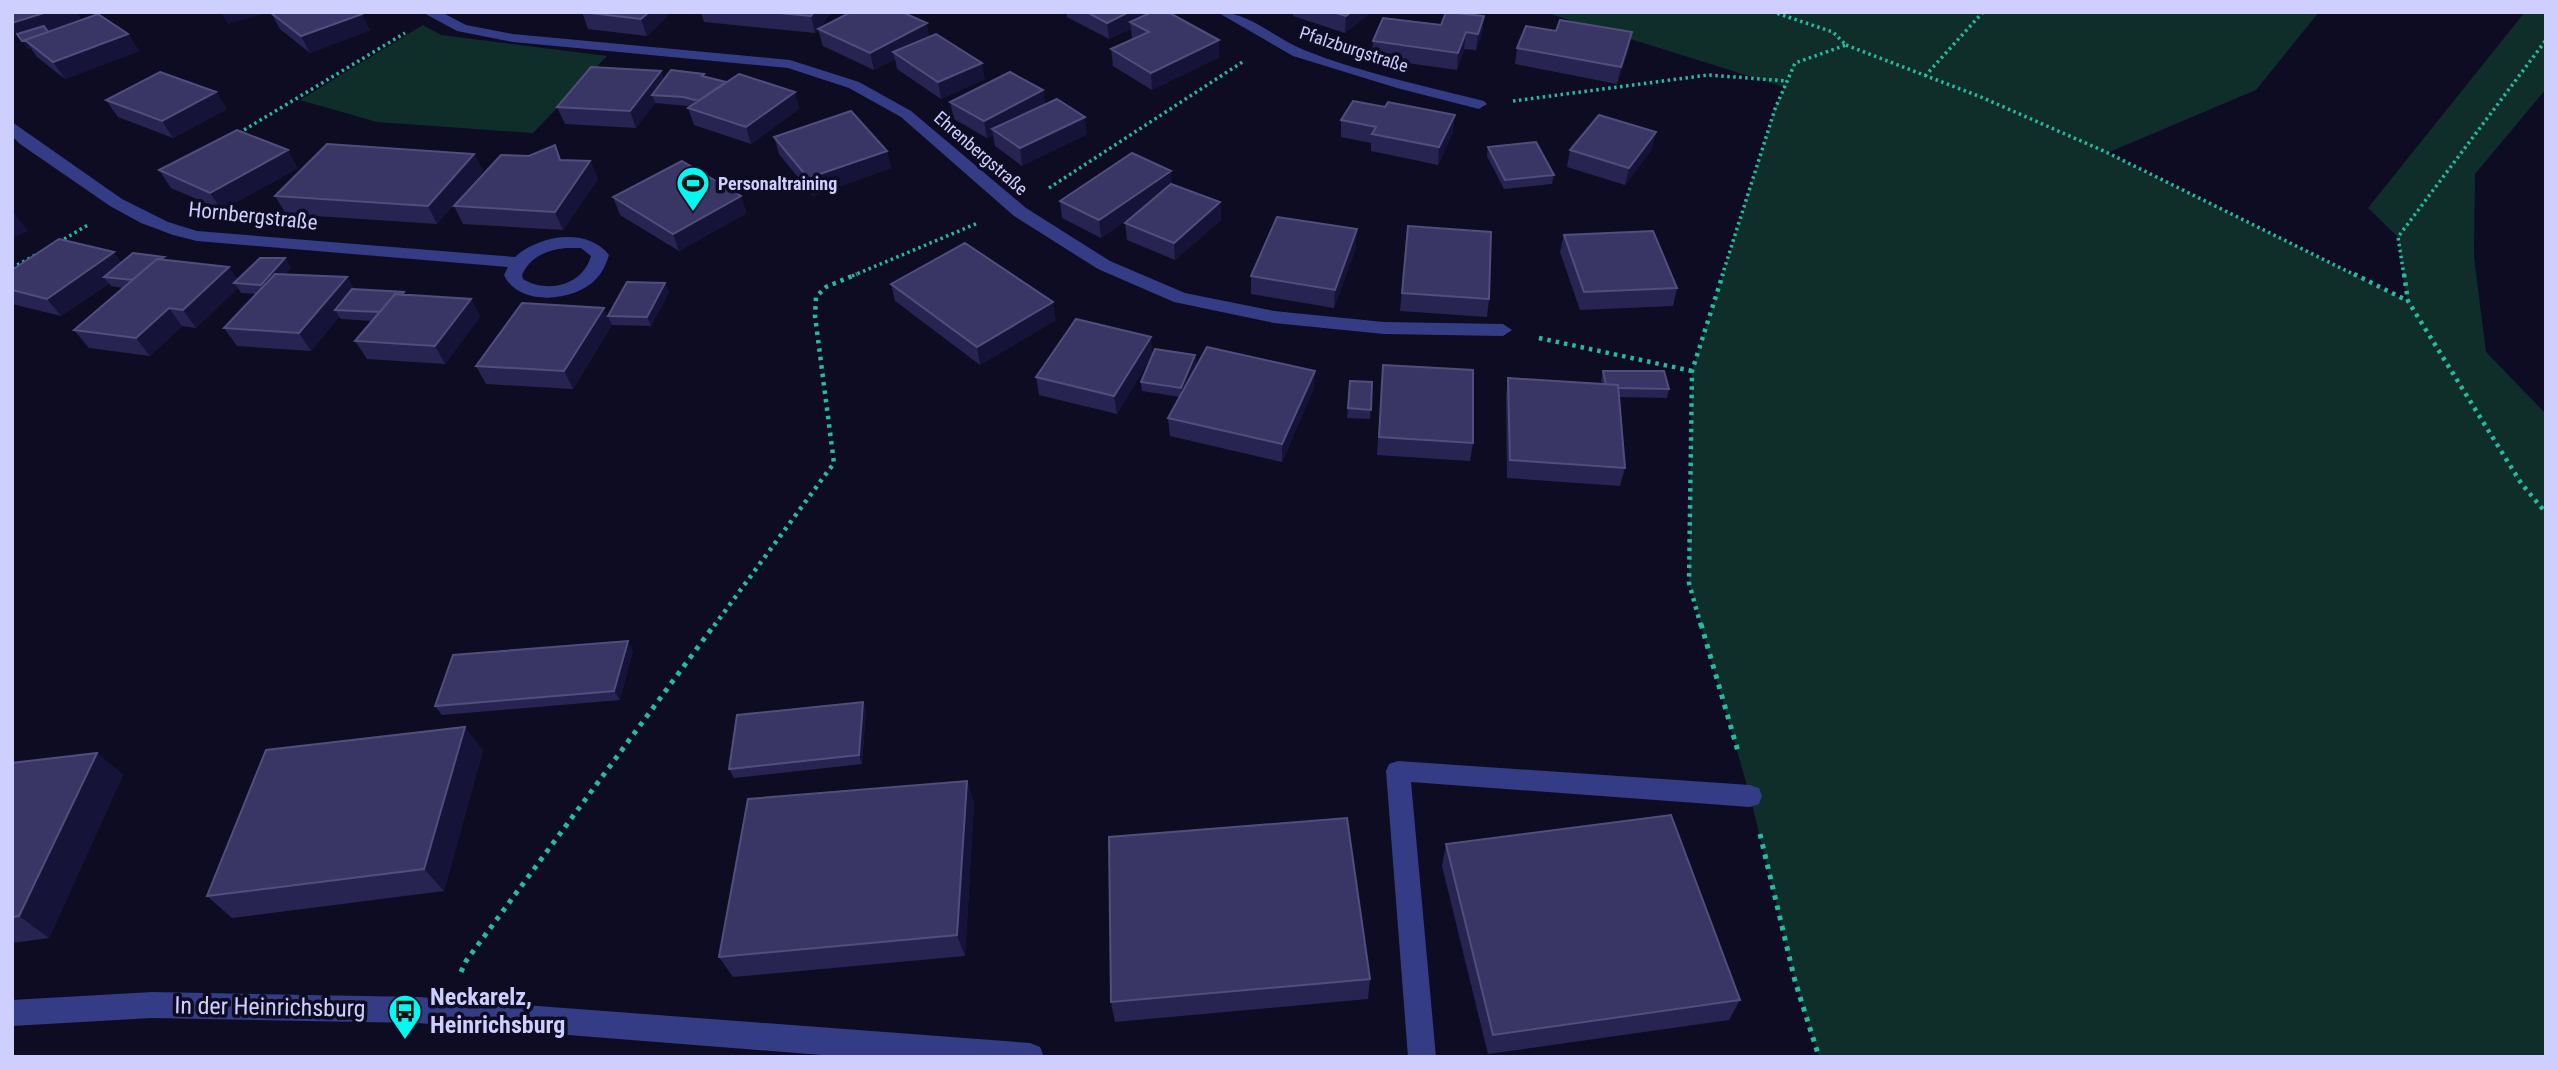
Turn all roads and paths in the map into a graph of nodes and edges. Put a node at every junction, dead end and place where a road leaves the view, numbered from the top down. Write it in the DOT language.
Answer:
graph roads {
  1 [pos="1224,12"];
  2 [pos="1773,12"];
  3 [pos="1983,12"];
  4 [pos="431,14"];
  5 [pos="2546,40"];
  6 [pos="1274,42"];
  7 [pos="1846,45"];
  8 [pos="1926,75"];
  9 [pos="1787,81"];
  10 [pos="1479,104"];
  11 [pos="12,127"];
  12 [pos="236,135"];
  13 [pos="1059,183"];
  14 [pos="120,206"];
  15 [pos="1014,208"];
  16 [pos="520,262"];
  17 [pos="12,268"];
  18 [pos="2407,301"];
  19 [pos="1503,330"];
  20 [pos="1692,371"];
  21 [pos="2546,513"];
  22 [pos="1750,796"];
  23 [pos="444,1011"];
  24 [pos="12,1013"];
  25 [pos="1030,1057"];
  26 [pos="1422,1057"];
  27 [pos="1819,1057"];
  1 -- 6 [label="street, Pfalzburgstraße"];
  2 -- 7 [label="path"];
  3 -- 8 [label="path"];
  4 -- 12 [label="path"];
  4 -- 15 [label="street, Ehrenbergstraße"];
  5 -- 18 [label="path"];
  6 -- 10 [label="street, Pfalzburgstraße"];
  6 -- 13 [label="path"];
  7 -- 8 [label="path"];
  7 -- 9 [label="path"];
  8 -- 18 [label="path"];
  9 -- 10 [label="path"];
  9 -- 20 [label="path"];
  11 -- 14 [label="street, Hornbergstraße"];
  14 -- 16 [label="street, Hornbergstraße"];
  14 -- 17 [label="path"];
  15 -- 19 [label="street, Ehrenbergstraße"];
  15 -- 23 [label="path"];
  18 -- 21 [label="path"];
  19 -- 20 [label="path"];
  20 -- 22 [label="path"];
  22 -- 26 [label="street"];
  22 -- 27 [label="path"];
  23 -- 24 [label="street, In der Heinrichsburg"];
  23 -- 25 [label="street, In der Heinrichsburg"];
}
